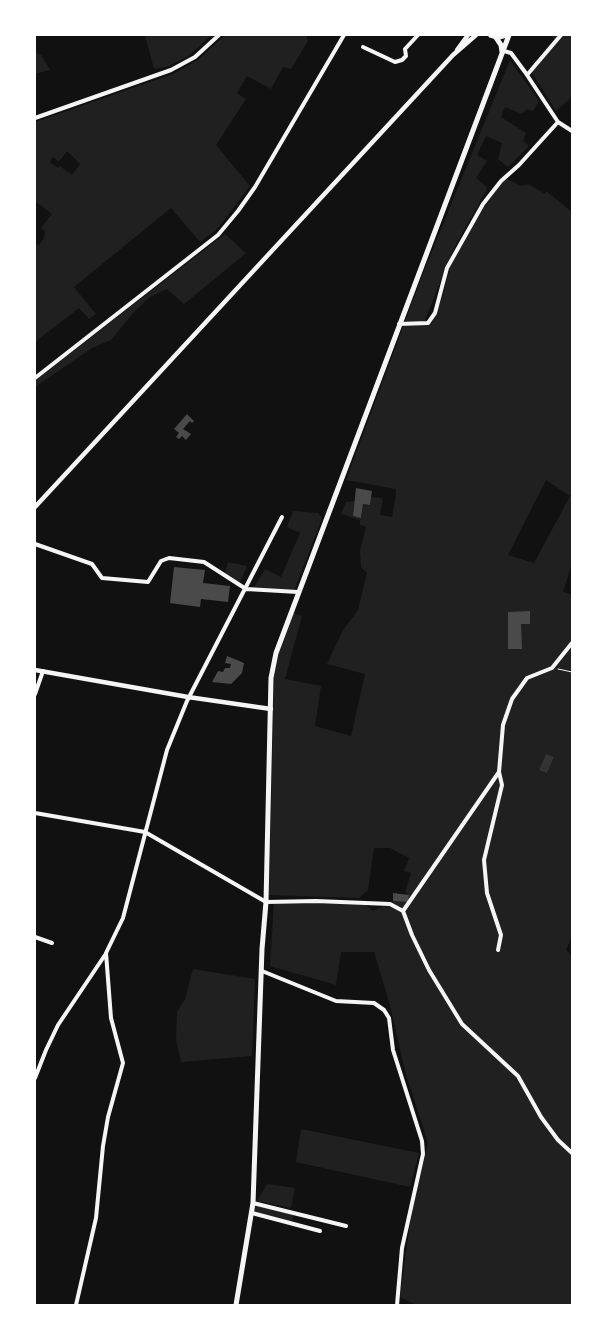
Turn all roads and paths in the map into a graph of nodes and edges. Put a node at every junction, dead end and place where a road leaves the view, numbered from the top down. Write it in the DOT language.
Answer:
graph roads {
  1 [pos="219,35"];
  2 [pos="344,35"];
  3 [pos="418,35"];
  4 [pos="468,35"];
  5 [pos="476,35"];
  6 [pos="507,35"];
  7 [pos="561,35"];
  8 [pos="493,36"];
  9 [pos="363,47"];
  10 [pos="503,52"];
  11 [pos="453,55"];
  12 [pos="527,75"];
  13 [pos="35,118"];
  14 [pos="558,122"];
  15 [pos="572,131"];
  16 [pos="399,324"];
  17 [pos="35,378"];
  18 [pos="35,507"];
  19 [pos="282,517"];
  20 [pos="35,544"];
  21 [pos="246,589"];
  22 [pos="298,592"];
  23 [pos="572,643"];
  24 [pos="552,668"];
  25 [pos="35,670"];
  26 [pos="43,671"];
  27 [pos="572,672"];
  28 [pos="35,694"];
  29 [pos="188,697"];
  30 [pos="271,709"];
  31 [pos="499,772"];
  32 [pos="35,813"];
  33 [pos="145,832"];
  34 [pos="266,902"];
  35 [pos="403,911"];
  36 [pos="35,937"];
  37 [pos="52,943"];
  38 [pos="498,950"];
  39 [pos="106,953"];
  40 [pos="262,970"];
  41 [pos="35,1078"];
  42 [pos="572,1153"];
  43 [pos="253,1203"];
  44 [pos="252,1213"];
  45 [pos="346,1226"];
  46 [pos="320,1231"];
  47 [pos="76,1305"];
  48 [pos="236,1305"];
  49 [pos="397,1305"];
  1 -- 13 [label="street"];
  2 -- 17 [label="street"];
  3 -- 9 [label="street"];
  4 -- 11 [label="street"];
  5 -- 11 [label="street"];
  6 -- 8 [label="main road"];
  6 -- 10 [label="main road"];
  7 -- 12 [label="street"];
  8 -- 10 [label="main road"];
  10 -- 12 [label="street"];
  10 -- 16 [label="main road"];
  11 -- 18 [label="street"];
  12 -- 14 [label="street"];
  14 -- 15 [label="street"];
  14 -- 16 [label="street"];
  16 -- 22 [label="main road"];
  19 -- 21 [label="street"];
  20 -- 21 [label="street"];
  21 -- 22 [label="street"];
  21 -- 29 [label="street"];
  22 -- 30 [label="main road"];
  23 -- 24 [label="street"];
  24 -- 27 [label="path"];
  24 -- 31 [label="street"];
  25 -- 26 [label="street"];
  26 -- 28 [label="street"];
  26 -- 29 [label="street"];
  29 -- 30 [label="street"];
  29 -- 33 [label="street"];
  30 -- 34 [label="main road"];
  31 -- 35 [label="street"];
  31 -- 38 [label="street"];
  32 -- 33 [label="street"];
  33 -- 34 [label="street"];
  33 -- 39 [label="street"];
  34 -- 35 [label="street"];
  34 -- 40 [label="main road"];
  35 -- 42 [label="street"];
  36 -- 37 [label="street"];
  39 -- 41 [label="street"];
  39 -- 47 [label="street"];
  40 -- 43 [label="main road"];
  40 -- 49 [label="street"];
  43 -- 44 [label="main road"];
  43 -- 45 [label="street"];
  44 -- 46 [label="street"];
  44 -- 48 [label="main road"];
}
